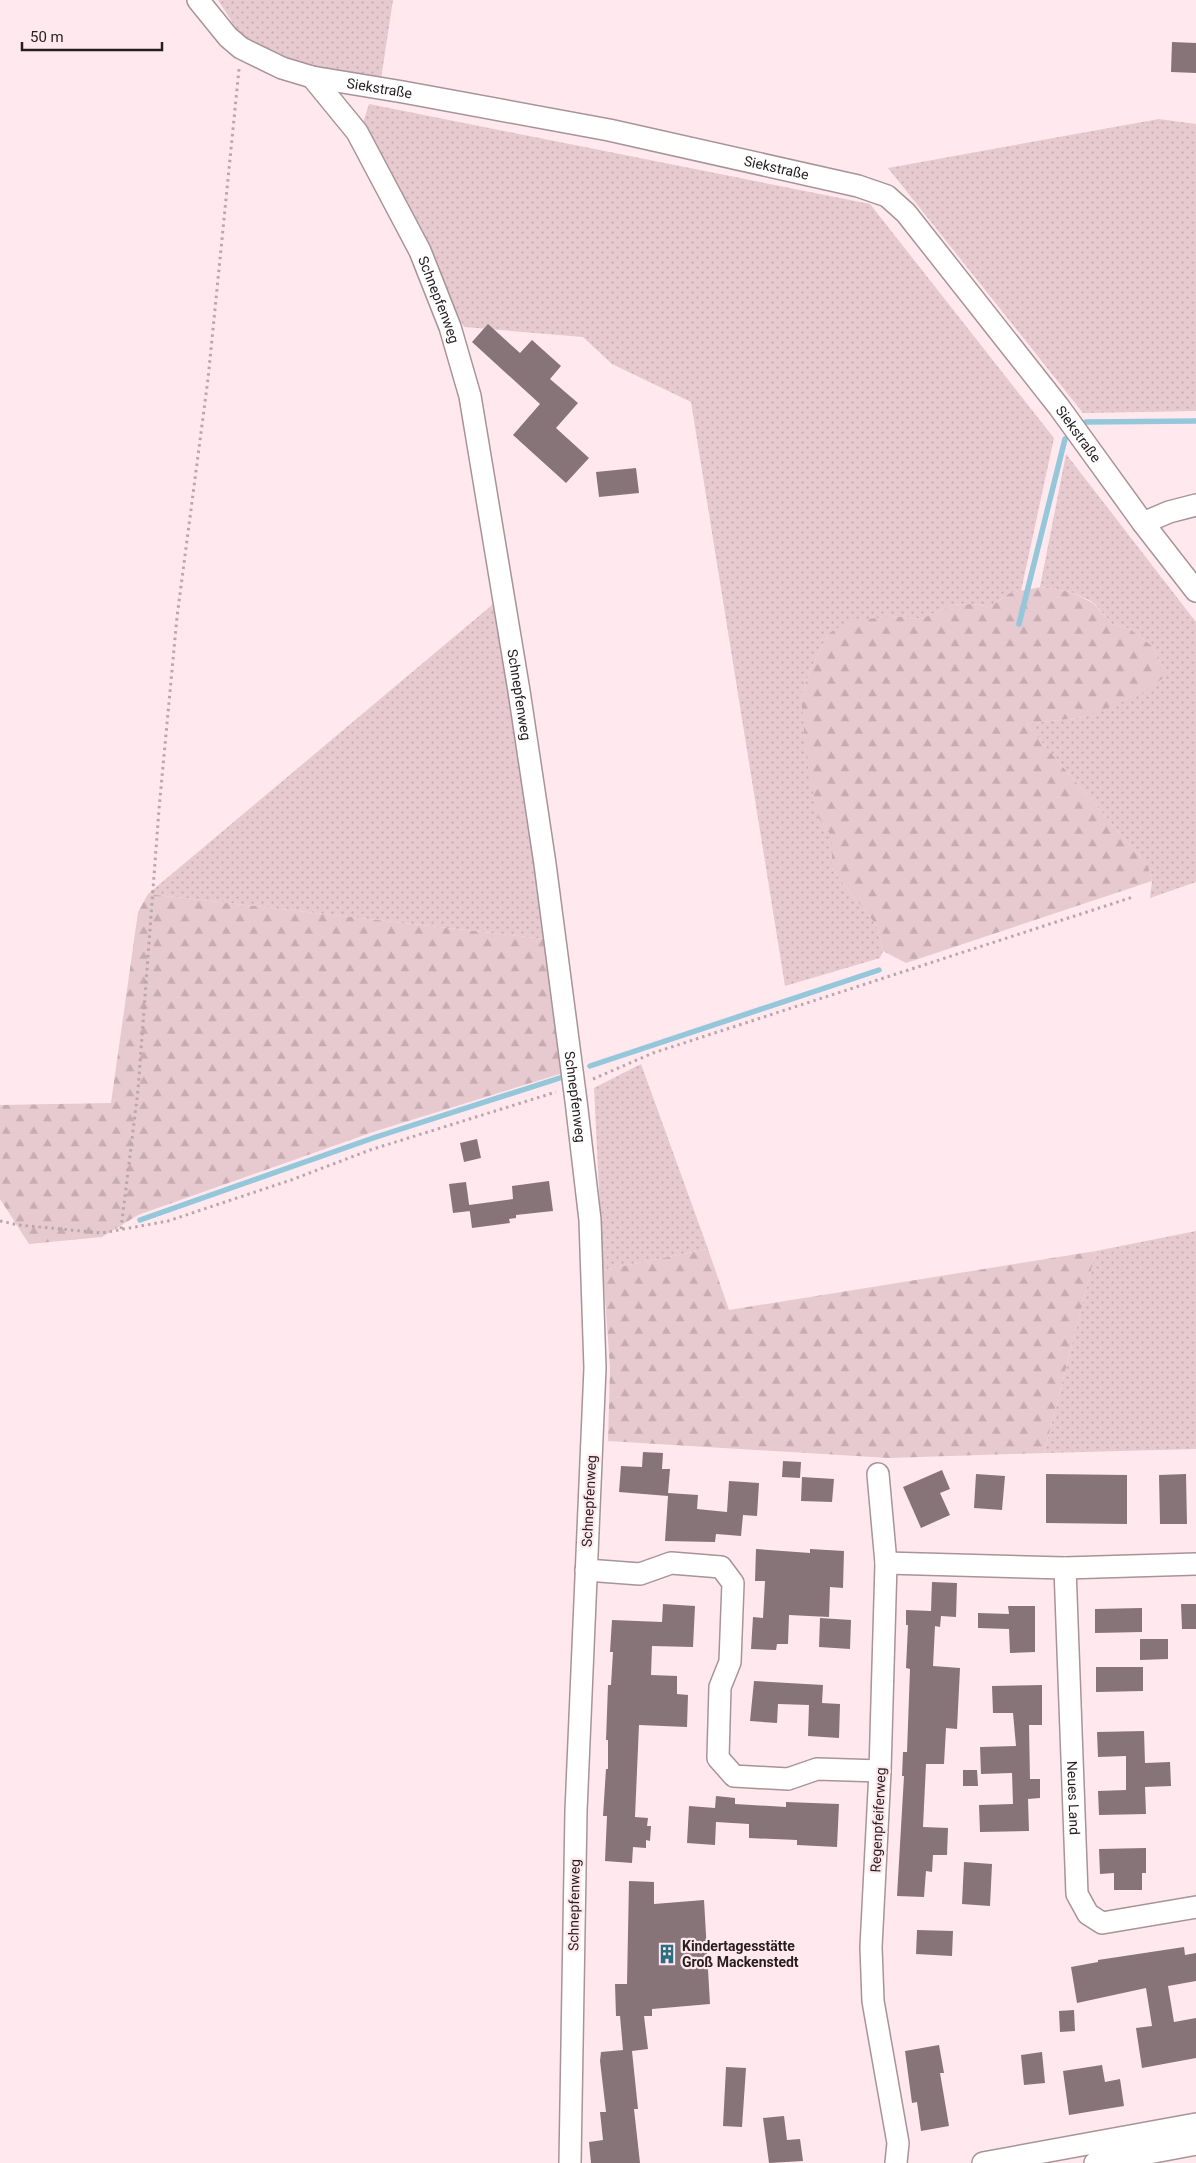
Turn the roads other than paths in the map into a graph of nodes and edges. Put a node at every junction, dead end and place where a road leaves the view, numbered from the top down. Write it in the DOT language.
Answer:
graph roads {
  1 [pos="198,0"];
  2 [pos="312,77"];
  3 [pos="1196,505"];
  4 [pos="1143,523"];
  5 [pos="1196,591"];
  6 [pos="878,1474"];
  7 [pos="886,1562"];
  8 [pos="1196,1564"];
  9 [pos="1065,1568"];
  10 [pos="586,1570"];
  11 [pos="880,1771"];
  12 [pos="1196,1907"];
  13 [pos="1196,2124"];
  14 [pos="1196,2144"];
  15 [pos="1135,2145"];
  16 [pos="570,2163"];
  17 [pos="896,2163"];
  18 [pos="983,2163"];
  19 [pos="1095,2163"];
  1 -- 2 [label="street, Siekstraße"];
  2 -- 4 [label="street, Siekstraße"];
  2 -- 10 [label="street, Schnepfenweg"];
  3 -- 4 [label="street"];
  4 -- 5 [label="street, Siekstraße"];
  6 -- 7 [label="street, Regenpfeiferweg"];
  7 -- 9 [label="street"];
  7 -- 11 [label="street, Regenpfeiferweg"];
  8 -- 9 [label="street"];
  9 -- 12 [label="street, Neues Land"];
  10 -- 11 [label="street"];
  10 -- 16 [label="street, Schnepfenweg"];
  11 -- 17 [label="street, Regenpfeiferweg"];
  13 -- 15 [label="street"];
  14 -- 15 [label="street"];
  15 -- 18 [label="street"];
  15 -- 19 [label="street"];
}
